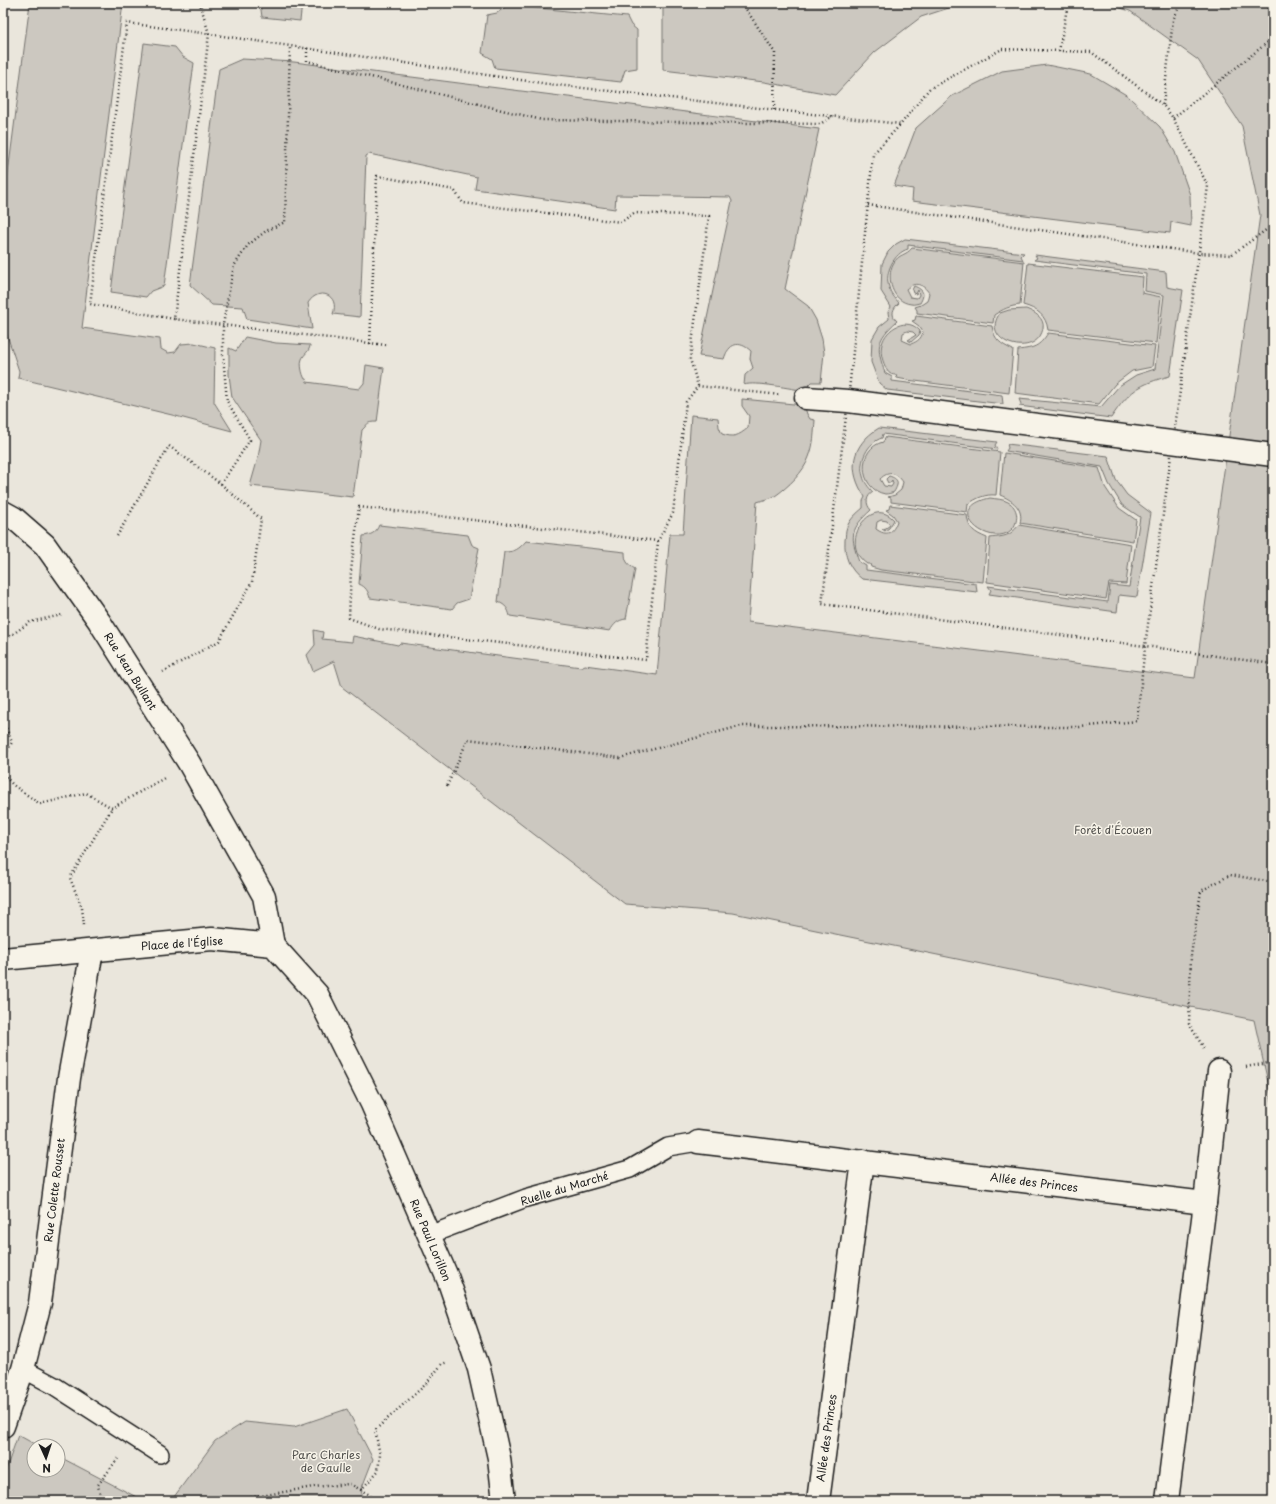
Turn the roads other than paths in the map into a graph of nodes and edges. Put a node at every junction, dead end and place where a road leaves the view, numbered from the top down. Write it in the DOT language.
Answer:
graph roads {
  1 [pos="806,398"];
  2 [pos="1273,455"];
  3 [pos="3,512"];
  4 [pos="273,945"];
  5 [pos="92,951"];
  6 [pos="3,959"];
  7 [pos="1219,1071"];
  8 [pos="698,1142"];
  9 [pos="863,1162"];
  10 [pos="1205,1203"];
  11 [pos="429,1235"];
  12 [pos="23,1369"];
  13 [pos="3,1426"];
  14 [pos="160,1454"];
  15 [pos="504,1501"];
  16 [pos="818,1501"];
  17 [pos="1166,1501"];
  1 -- 2 [label="street"];
  3 -- 4 [label="street, Rue Jean Bullant"];
  4 -- 5 [label="street, Place de l'Église"];
  4 -- 11 [label="street, Rue Paul Lorillon"];
  5 -- 6 [label="street, Place de l'Église"];
  5 -- 12 [label="street, Rue Colette Rousset"];
  7 -- 10 [label="street"];
  8 -- 9 [label="street, Allée des Princes"];
  8 -- 11 [label="lane, Ruelle du Marché"];
  9 -- 10 [label="street, Allée des Princes"];
  9 -- 16 [label="street, Allée des Princes"];
  10 -- 17 [label="street"];
  11 -- 15 [label="street, Rue Paul Lorillon"];
  12 -- 13 [label="street, Rue Colette Rousset"];
  12 -- 14 [label="lane"];
}
